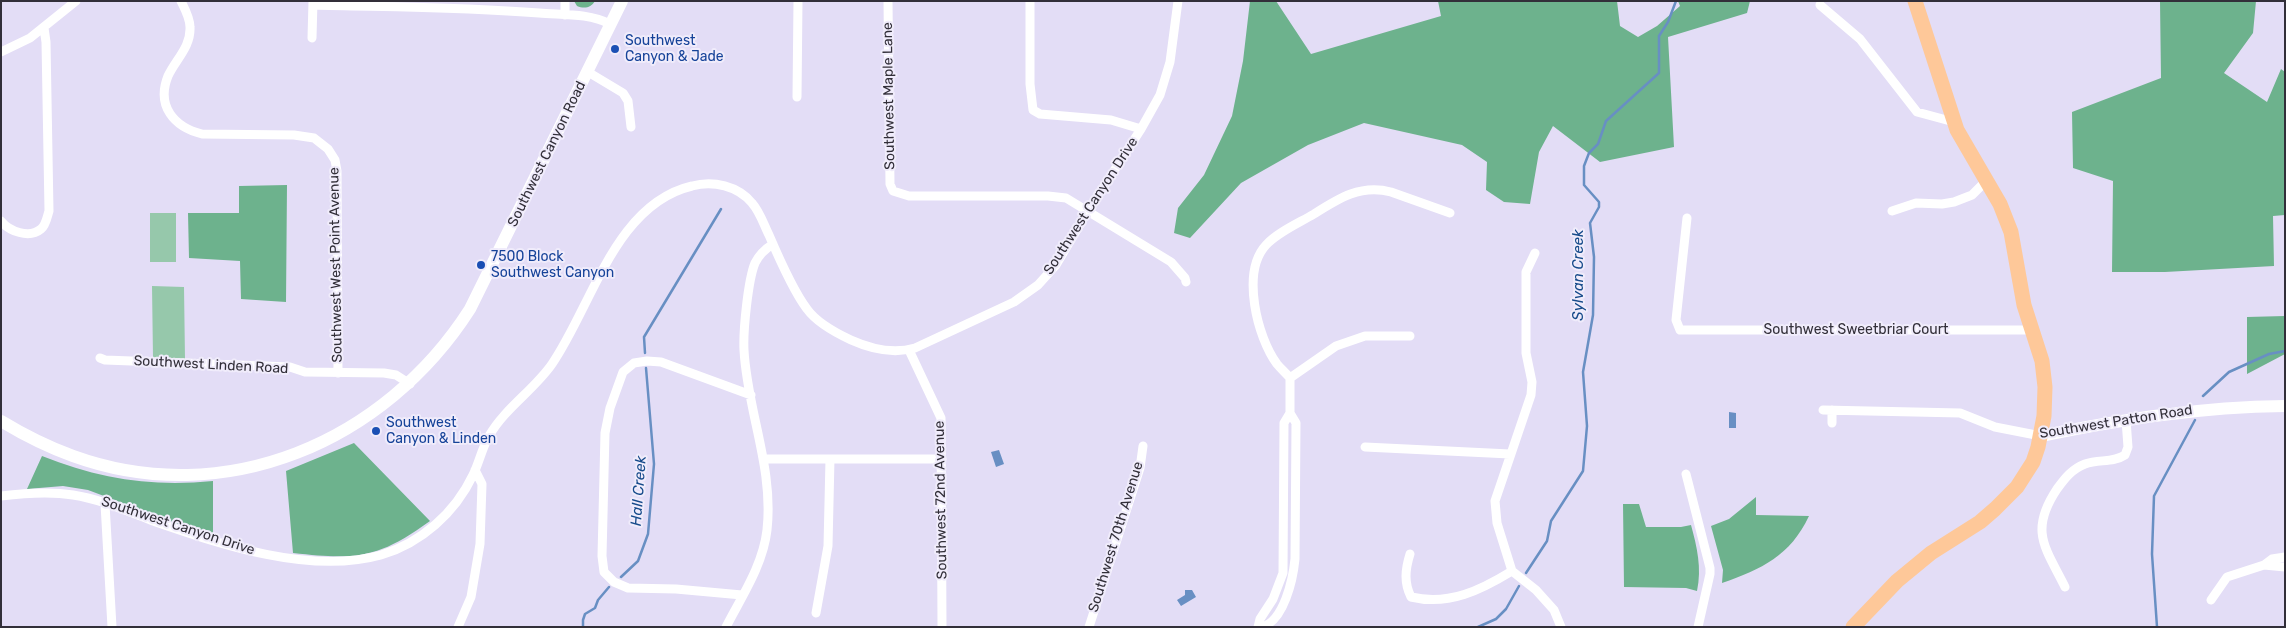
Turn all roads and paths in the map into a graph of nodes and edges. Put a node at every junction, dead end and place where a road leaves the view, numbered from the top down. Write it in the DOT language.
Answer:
graph roads {
  1 [pos="76,1"];
  2 [pos="181,1"];
  3 [pos="565,1"];
  4 [pos="622,1"];
  5 [pos="798,1"];
  6 [pos="888,1"];
  7 [pos="1030,1"];
  8 [pos="1178,1"];
  9 [pos="1915,1"];
  10 [pos="313,3"];
  11 [pos="453,5"];
  12 [pos="1820,5"];
  13 [pos="565,15"];
  14 [pos="610,24"];
  15 [pos="44,28"];
  16 [pos="312,38"];
  17 [pos="1,52"];
  18 [pos="588,72"];
  19 [pos="797,96"];
  20 [pos="1954,122"];
  21 [pos="630,127"];
  22 [pos="1141,129"];
  23 [pos="1986,181"];
  24 [pos="1088,211"];
  25 [pos="1892,211"];
  26 [pos="1450,213"];
  27 [pos="1687,218"];
  28 [pos="1,221"];
  29 [pos="773,244"];
  30 [pos="1536,253"];
  31 [pos="1186,282"];
  32 [pos="2033,330"];
  33 [pos="1410,336"];
  34 [pos="909,350"];
  35 [pos="100,358"];
  36 [pos="338,373"];
  37 [pos="1290,378"];
  38 [pos="410,384"];
  39 [pos="751,395"];
  40 [pos="2285,406"];
  41 [pos="2126,420"];
  42 [pos="1,422"];
  43 [pos="1832,423"];
  44 [pos="2041,436"];
  45 [pos="1143,446"];
  46 [pos="1365,447"];
  47 [pos="1510,454"];
  48 [pos="942,458"];
  49 [pos="763,459"];
  50 [pos="830,459"];
  51 [pos="475,470"];
  52 [pos="1686,474"];
  53 [pos="1,496"];
  54 [pos="105,504"];
  55 [pos="1410,554"];
  56 [pos="2285,557"];
  57 [pos="2264,566"];
  58 [pos="2285,567"];
  59 [pos="1512,572"];
  60 [pos="2065,587"];
  61 [pos="742,595"];
  62 [pos="2211,600"];
  63 [pos="816,613"];
  64 [pos="112,627"];
  65 [pos="458,627"];
  66 [pos="726,627"];
  67 [pos="942,627"];
  68 [pos="1089,627"];
  69 [pos="1260,627"];
  70 [pos="1561,627"];
  71 [pos="1698,627"];
  72 [pos="1853,627"];
  1 -- 15 [label="street"];
  2 -- 36 [label="street, Southwest West Point Avenue"];
  3 -- 13 [label="street"];
  4 -- 14 [label="main road, Southwest Canyon Road"];
  5 -- 19 [label="street"];
  6 -- 24 [label="street, Southwest Maple Lane"];
  7 -- 22 [label="street"];
  8 -- 22 [label="street, Southwest Canyon Drive"];
  9 -- 20 [label="main road"];
  10 -- 11 [label="street"];
  10 -- 16 [label="street"];
  11 -- 13 [label="street"];
  12 -- 20 [label="street"];
  13 -- 14 [label="street"];
  14 -- 18 [label="main road, Southwest Canyon Road"];
  15 -- 17 [label="street"];
  15 -- 28 [label="street"];
  18 -- 21 [label="street"];
  18 -- 38 [label="main road, Southwest Canyon Road"];
  20 -- 23 [label="main road"];
  22 -- 24 [label="street, Southwest Canyon Drive"];
  23 -- 25 [label="street"];
  23 -- 32 [label="main road"];
  24 -- 31 [label="street"];
  24 -- 34 [label="street, Southwest Canyon Drive"];
  26 -- 37 [label="street"];
  27 -- 32 [label="street, Southwest Sweetbriar Court"];
  29 -- 34 [label="street, Southwest Canyon Drive"];
  29 -- 39 [label="street"];
  29 -- 51 [label="street, Southwest Canyon Drive"];
  30 -- 47 [label="street"];
  32 -- 44 [label="main road"];
  33 -- 37 [label="street"];
  34 -- 48 [label="street, Southwest 72nd Avenue"];
  35 -- 36 [label="street, Southwest Linden Road"];
  36 -- 38 [label="street, Southwest Linden Road"];
  37 -- 69 [label="street"];
  38 -- 42 [label="main road, Southwest Canyon Road"];
  39 -- 49 [label="street"];
  39 -- 61 [label="street"];
  40 -- 41 [label="main road, Southwest Patton Road"];
  41 -- 44 [label="main road, Southwest Patton Road"];
  41 -- 60 [label="street"];
  43 -- 44 [label="street, Southwest Patton Road"];
  44 -- 72 [label="main road"];
  45 -- 68 [label="street, Southwest 70th Avenue"];
  46 -- 47 [label="street"];
  47 -- 59 [label="street"];
  48 -- 50 [label="street"];
  48 -- 67 [label="street, Southwest 72nd Avenue"];
  49 -- 50 [label="street"];
  49 -- 61 [label="street"];
  50 -- 63 [label="street"];
  51 -- 54 [label="street, Southwest Canyon Drive"];
  51 -- 65 [label="street"];
  52 -- 71 [label="street"];
  53 -- 54 [label="street, Southwest Canyon Drive"];
  54 -- 64 [label="street"];
  55 -- 59 [label="street"];
  56 -- 57 [label="street"];
  57 -- 58 [label="street"];
  57 -- 62 [label="street"];
  59 -- 70 [label="street"];
  61 -- 66 [label="street"];
}
